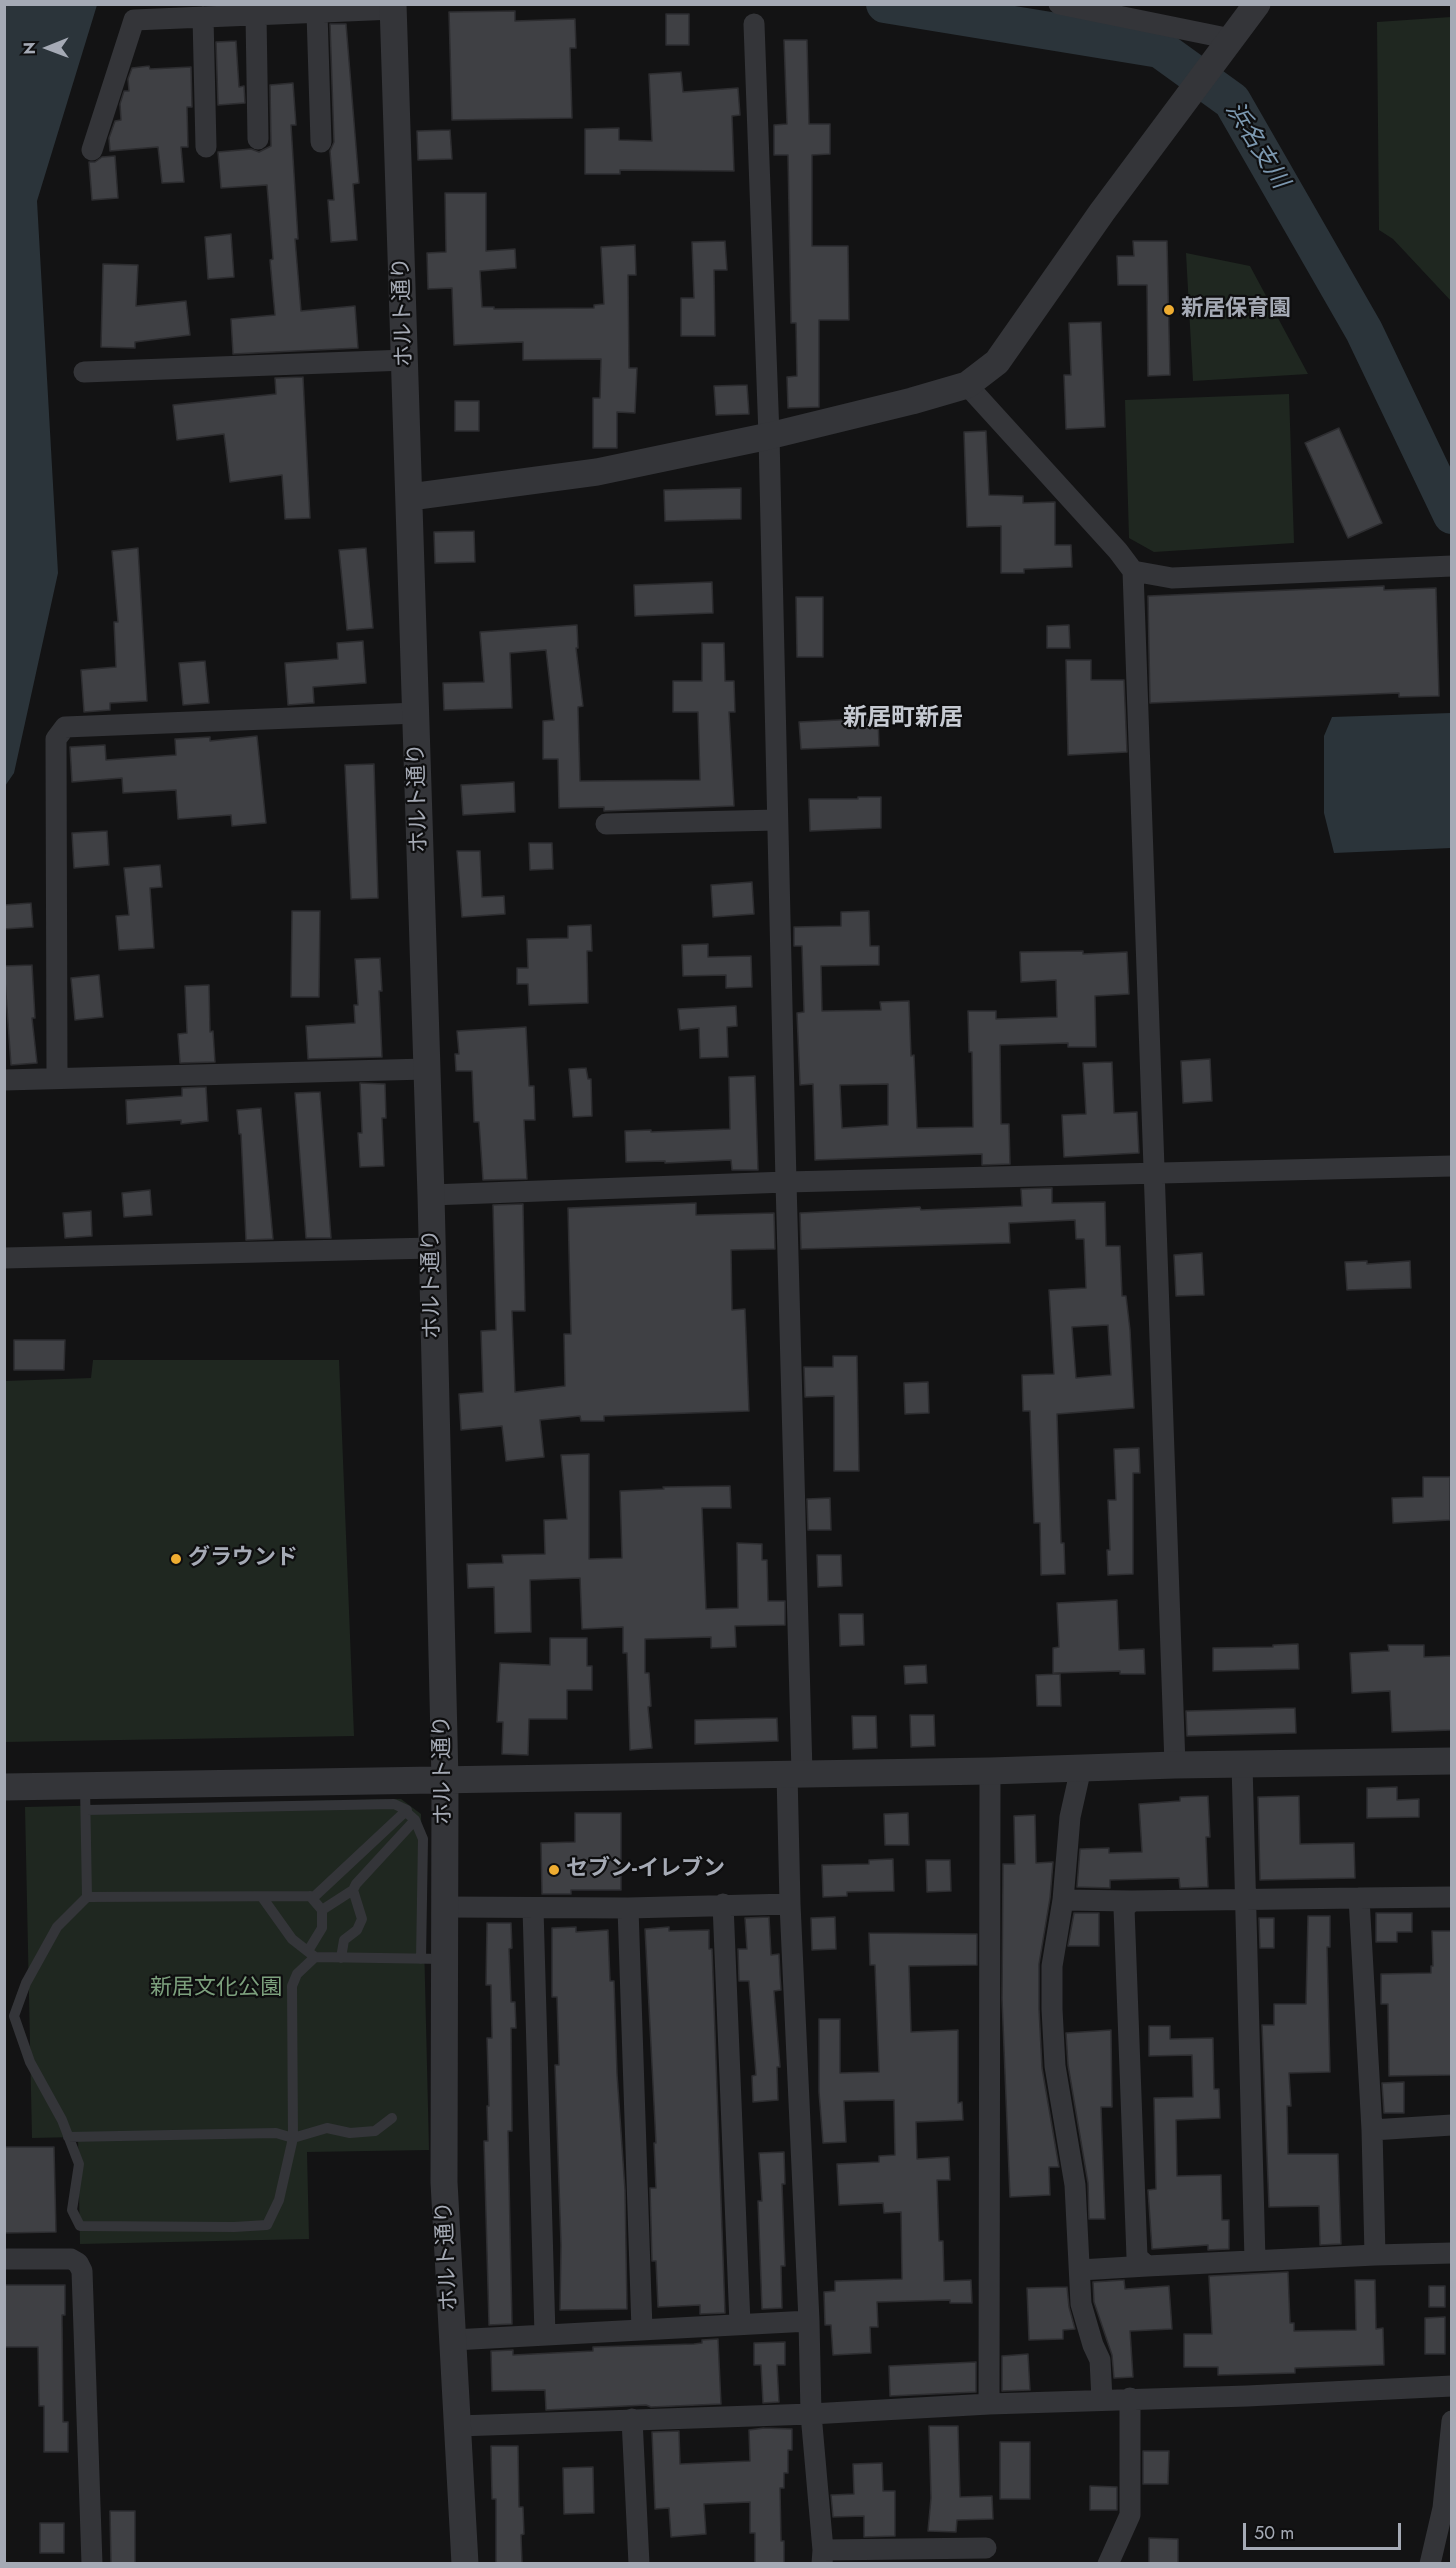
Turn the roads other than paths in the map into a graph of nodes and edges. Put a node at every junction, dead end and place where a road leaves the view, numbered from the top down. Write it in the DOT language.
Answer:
graph roads {
  1 [pos="1059,4"];
  2 [pos="1257,4"];
  3 [pos="394,7"];
  4 [pos="317,12"];
  5 [pos="256,15"];
  6 [pos="203,17"];
  7 [pos="754,24"];
  8 [pos="1231,39"];
  9 [pos="258,139"];
  10 [pos="321,142"];
  11 [pos="206,147"];
  12 [pos="92,150"];
  13 [pos="406,360"];
  14 [pos="84,372"];
  15 [pos="967,385"];
  16 [pos="769,436"];
  17 [pos="410,497"];
  18 [pos="1450,566"];
  19 [pos="1133,572"];
  20 [pos="417,713"];
  21 [pos="777,820"];
  22 [pos="606,824"];
  23 [pos="426,1070"];
  24 [pos="57,1077"];
  25 [pos="4,1080"];
  26 [pos="1452,1166"];
  27 [pos="1154,1173"];
  28 [pos="786,1182"];
  29 [pos="431,1195"];
  30 [pos="432,1248"];
  31 [pos="4,1258"];
  32 [pos="1452,1761"];
  33 [pos="1242,1764"];
  34 [pos="1175,1765"];
  35 [pos="1081,1768"];
  36 [pos="990,1771"];
  37 [pos="795,1773"];
  38 [pos="445,1780"];
  39 [pos="4,1787"];
  40 [pos="86,1798"];
  41 [pos="405,1811"];
  42 [pos="415,1820"];
  43 [pos="353,1890"];
  44 [pos="310,1896"];
  45 [pos="87,1897"];
  46 [pos="262,1897"];
  47 [pos="1452,1897"];
  48 [pos="1359,1898"];
  49 [pos="1245,1899"];
  50 [pos="1063,1900"];
  51 [pos="1132,1901"];
  52 [pos="723,1904"];
  53 [pos="790,1904"];
  54 [pos="446,1907"];
  55 [pos="533,1908"];
  56 [pos="628,1908"];
  57 [pos="322,1910"];
  58 [pos="312,1954"];
  59 [pos="341,1958"];
  60 [pos="433,1959"];
  61 [pos="392,2118"];
  62 [pos="1452,2126"];
  63 [pos="1372,2130"];
  64 [pos="68,2137"];
  65 [pos="293,2138"];
  66 [pos="1452,2253"];
  67 [pos="1375,2255"];
  68 [pos="4,2259"];
  69 [pos="1255,2260"];
  70 [pos="1147,2266"];
  71 [pos="1080,2270"];
  72 [pos="810,2321"];
  73 [pos="740,2324"];
  74 [pos="642,2330"];
  75 [pos="545,2335"];
  76 [pos="453,2340"];
  77 [pos="1452,2386"];
  78 [pos="1130,2398"];
  79 [pos="1102,2399"];
  80 [pos="989,2404"];
  81 [pos="811,2414"];
  82 [pos="632,2419"];
  83 [pos="1452,2421"];
  84 [pos="458,2426"];
  85 [pos="986,2548"];
  86 [pos="823,2557"];
  87 [pos="92,2564"];
  88 [pos="465,2564"];
  89 [pos="639,2564"];
  90 [pos="1108,2564"];
  91 [pos="1430,2564"];
  1 -- 8 [label="street"];
  2 -- 8 [label="street"];
  3 -- 4 [label="street"];
  3 -- 13 [label="street, ホルト通り"];
  4 -- 5 [label="street"];
  4 -- 10 [label="street"];
  5 -- 6 [label="street"];
  5 -- 9 [label="street"];
  6 -- 11 [label="street"];
  6 -- 12 [label="street"];
  7 -- 16 [label="street"];
  8 -- 15 [label="street"];
  13 -- 14 [label="street"];
  13 -- 17 [label="street, ホルト通り"];
  15 -- 16 [label="street"];
  15 -- 19 [label="street"];
  16 -- 17 [label="street"];
  16 -- 21 [label="street"];
  17 -- 20 [label="street, ホルト通り"];
  18 -- 19 [label="street"];
  19 -- 27 [label="street"];
  20 -- 23 [label="street, ホルト通り"];
  20 -- 24 [label="street"];
  21 -- 22 [label="street"];
  21 -- 28 [label="street"];
  23 -- 24 [label="street"];
  23 -- 29 [label="street, ホルト通り"];
  24 -- 25 [label="street"];
  26 -- 27 [label="street"];
  27 -- 28 [label="street"];
  27 -- 34 [label="street"];
  28 -- 29 [label="street"];
  28 -- 37 [label="street"];
  29 -- 30 [label="street, ホルト通り"];
  30 -- 31 [label="street"];
  30 -- 38 [label="street, ホルト通り"];
  32 -- 33 [label="street"];
  33 -- 34 [label="street"];
  33 -- 49 [label="street"];
  34 -- 35 [label="street"];
  35 -- 36 [label="street"];
  35 -- 50 [label="street"];
  36 -- 37 [label="street"];
  36 -- 80 [label="street"];
  37 -- 38 [label="street"];
  37 -- 53 [label="street"];
  38 -- 40 [label="street"];
  38 -- 54 [label="street, ホルト通り"];
  39 -- 40 [label="street"];
  40 -- 41 [label="lane"];
  40 -- 45 [label="lane"];
  41 -- 42 [label="lane"];
  41 -- 44 [label="lane"];
  42 -- 43 [label="lane"];
  42 -- 60 [label="lane"];
  43 -- 57 [label="lane"];
  43 -- 59 [label="lane"];
  44 -- 46 [label="lane"];
  44 -- 57 [label="lane"];
  45 -- 46 [label="lane"];
  45 -- 64 [label="lane"];
  46 -- 58 [label="lane"];
  47 -- 48 [label="street"];
  48 -- 49 [label="street"];
  48 -- 63 [label="street"];
  49 -- 51 [label="street"];
  49 -- 69 [label="street"];
  50 -- 51 [label="street"];
  50 -- 71 [label="street"];
  51 -- 70 [label="street"];
  52 -- 53 [label="street"];
  52 -- 56 [label="street"];
  52 -- 73 [label="street"];
  53 -- 72 [label="street"];
  54 -- 55 [label="street"];
  54 -- 60 [label="street, ホルト通り"];
  55 -- 56 [label="street"];
  55 -- 75 [label="street"];
  56 -- 74 [label="street"];
  57 -- 58 [label="lane"];
  58 -- 59 [label="lane"];
  58 -- 65 [label="lane"];
  59 -- 60 [label="lane"];
  60 -- 76 [label="street, ホルト通り"];
  61 -- 65 [label="lane"];
  62 -- 63 [label="street"];
  63 -- 67 [label="street"];
  64 -- 65 [label="lane"];
  64 -- 65 [label="lane"];
  66 -- 67 [label="street"];
  67 -- 69 [label="street"];
  68 -- 87 [label="street"];
  69 -- 70 [label="street"];
  70 -- 71 [label="street"];
  71 -- 79 [label="street"];
  72 -- 73 [label="street"];
  72 -- 81 [label="street"];
  73 -- 74 [label="street"];
  74 -- 75 [label="street"];
  75 -- 76 [label="street"];
  76 -- 84 [label="street, ホルト通り"];
  77 -- 78 [label="street"];
  78 -- 79 [label="street"];
  78 -- 90 [label="street"];
  79 -- 80 [label="street"];
  80 -- 81 [label="street"];
  81 -- 82 [label="street"];
  81 -- 86 [label="street"];
  82 -- 84 [label="street"];
  82 -- 89 [label="street"];
  83 -- 91 [label="street"];
  84 -- 88 [label="street, ホルト通り"];
  85 -- 86 [label="street"];
}
